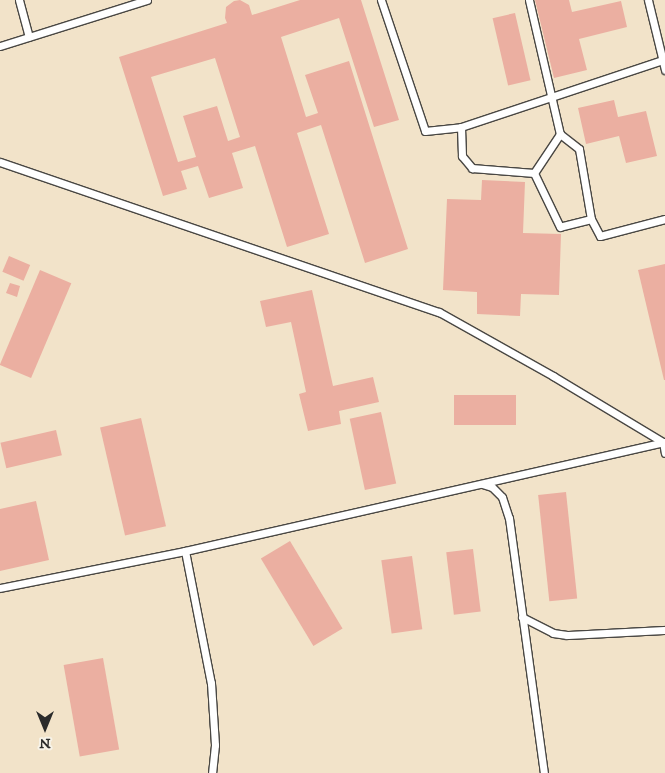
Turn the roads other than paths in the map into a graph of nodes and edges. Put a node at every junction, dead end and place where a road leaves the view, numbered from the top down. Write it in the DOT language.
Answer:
graph roads {
  1 [pos="19,0"];
  2 [pos="147,0"];
  3 [pos="381,0"];
  4 [pos="529,0"];
  5 [pos="648,0"];
  6 [pos="29,37"];
  7 [pos="0,46"];
  8 [pos="662,60"];
  9 [pos="665,70"];
  10 [pos="551,96"];
  11 [pos="461,127"];
  12 [pos="560,134"];
  13 [pos="0,162"];
  14 [pos="534,173"];
  15 [pos="591,218"];
  16 [pos="665,220"];
  17 [pos="664,442"];
  18 [pos="665,453"];
  19 [pos="479,483"];
  20 [pos="185,551"];
  21 [pos="0,588"];
  22 [pos="522,617"];
  23 [pos="665,630"];
  24 [pos="212,773"];
  25 [pos="544,773"];
  1 -- 6 [label="lane"];
  2 -- 6 [label="lane"];
  3 -- 11 [label="lane"];
  4 -- 10 [label="lane"];
  5 -- 8 [label="lane"];
  6 -- 7 [label="lane"];
  8 -- 9 [label="lane"];
  8 -- 10 [label="lane"];
  10 -- 11 [label="lane"];
  10 -- 12 [label="lane"];
  11 -- 14 [label="lane"];
  12 -- 14 [label="lane"];
  12 -- 15 [label="lane"];
  13 -- 17 [label="lane"];
  14 -- 15 [label="lane"];
  15 -- 16 [label="lane"];
  17 -- 18 [label="lane"];
  17 -- 19 [label="lane"];
  19 -- 20 [label="lane"];
  19 -- 22 [label="lane"];
  20 -- 21 [label="lane"];
  20 -- 24 [label="lane"];
  22 -- 23 [label="lane"];
  22 -- 25 [label="lane"];
}
